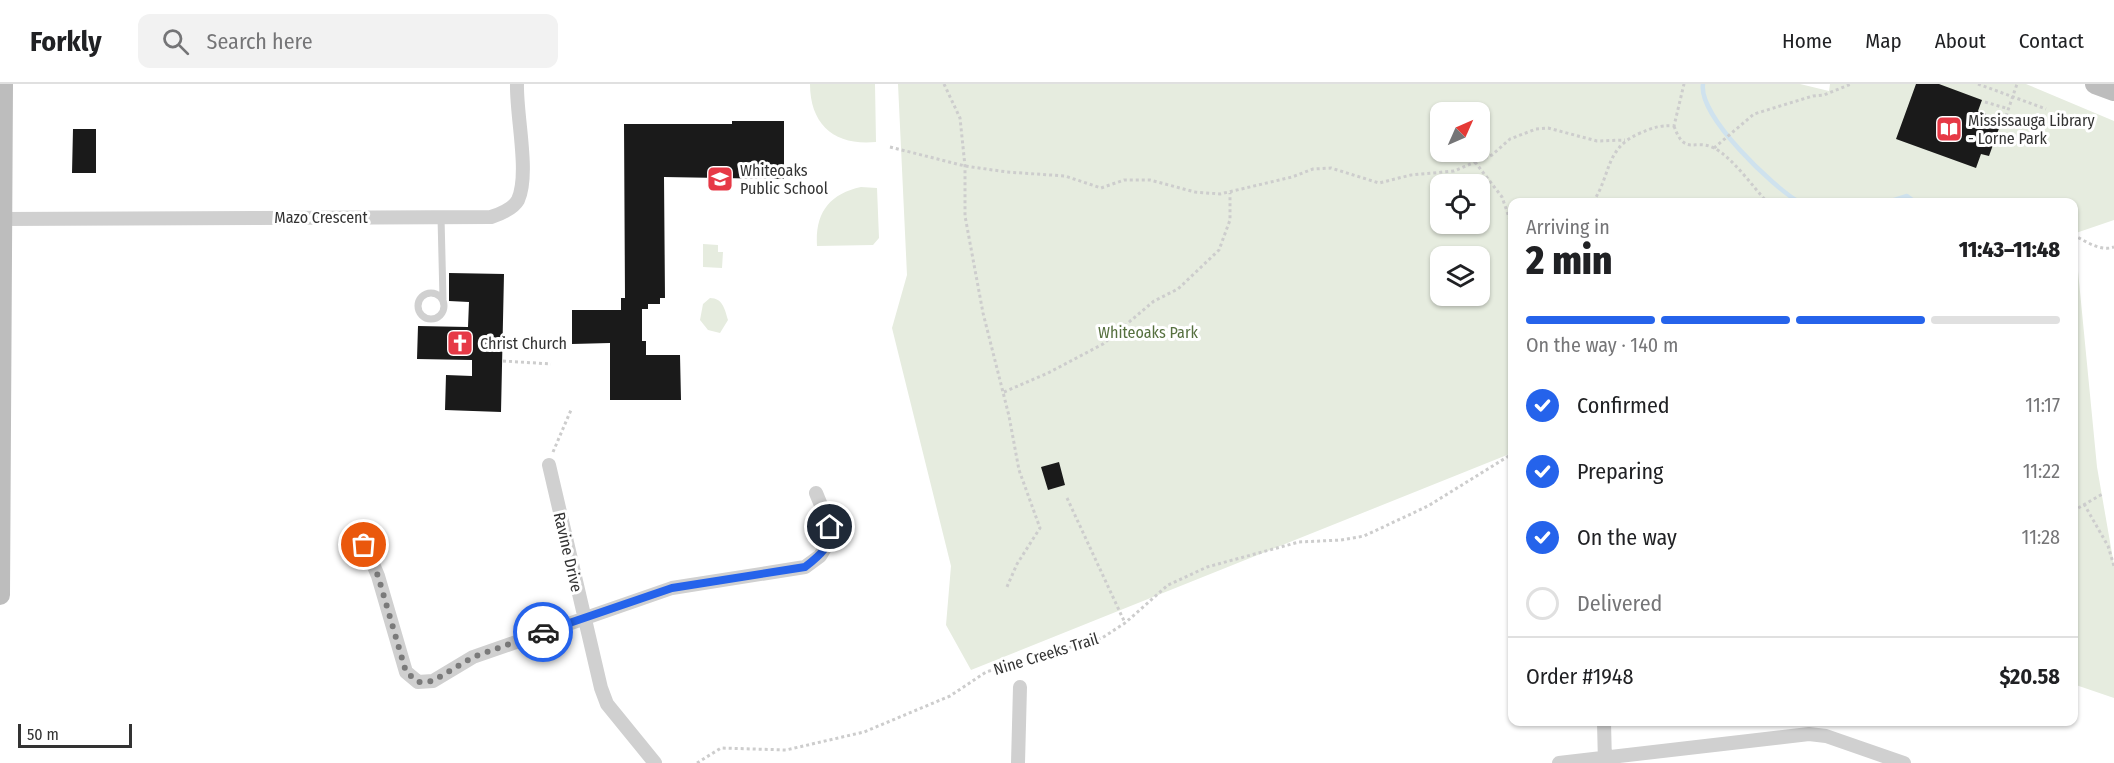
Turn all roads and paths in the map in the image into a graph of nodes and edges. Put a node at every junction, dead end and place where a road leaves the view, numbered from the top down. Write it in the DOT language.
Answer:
graph roads {
  1 [pos="3,84"];
  2 [pos="517,84"];
  3 [pos="944,84"];
  4 [pos="1684,84"];
  5 [pos="1851,84"];
  6 [pos="1978,84"];
  7 [pos="2018,84"];
  8 [pos="2095,84"];
  9 [pos="1991,86"];
  10 [pos="2114,91"];
  11 [pos="2013,97"];
  12 [pos="1985,102"];
  13 [pos="2009,109"];
  14 [pos="2046,109"];
  15 [pos="2006,116"];
  16 [pos="1674,126"];
  17 [pos="1625,140"];
  18 [pos="890,147"];
  19 [pos="1714,148"];
  20 [pos="1490,156"];
  21 [pos="1475,162"];
  22 [pos="964,166"];
  23 [pos="1230,193"];
  24 [pos="1595,198"];
  25 [pos="1763,198"];
  26 [pos="1508,214"];
  27 [pos="441,217"];
  28 [pos="1,219"];
  29 [pos="2078,238"];
  30 [pos="2114,247"];
  31 [pos="442,299"];
  32 [pos="502,361"];
  33 [pos="551,364"];
  34 [pos="1003,392"];
  35 [pos="571,410"];
  36 [pos="1508,456"];
  37 [pos="549,465"];
  38 [pos="816,493"];
  39 [pos="2104,493"];
  40 [pos="1067,498"];
  41 [pos="2084,504"];
  42 [pos="2078,508"];
  43 [pos="0,542"];
  44 [pos="364,545"];
  45 [pos="2114,566"];
  46 [pos="0,583"];
  47 [pos="1006,589"];
  48 [pos="0,595"];
  49 [pos="583,618"];
  50 [pos="1125,623"];
  51 [pos="1020,687"];
  52 [pos="1604,726"];
  53 [pos="1605,760"];
  54 [pos="655,763"];
  55 [pos="697,763"];
  56 [pos="1018,763"];
  57 [pos="1559,763"];
  58 [pos="1904,763"];
  1 -- 28 [label="street"];
  2 -- 27 [label="street, Mazo Crescent"];
  3 -- 22 [label="path"];
  4 -- 16 [label="path"];
  5 -- 19 [label="path"];
  6 -- 9 [label="path"];
  7 -- 11 [label="path"];
  8 -- 10 [label="street"];
  9 -- 11 [label="path"];
  11 -- 13 [label="path"];
  11 -- 14 [label="path"];
  12 -- 13 [label="path"];
  13 -- 15 [label="path"];
  16 -- 17 [label="path"];
  16 -- 19 [label="path"];
  17 -- 20 [label="path"];
  17 -- 24 [label="path"];
  18 -- 22 [label="path"];
  19 -- 25 [label="path"];
  21 -- 23 [label="path"];
  21 -- 26 [label="path"];
  22 -- 23 [label="path"];
  22 -- 34 [label="path"];
  23 -- 34 [label="path"];
  27 -- 28 [label="street, Mazo Crescent"];
  27 -- 31 [label="lane"];
  28 -- 43 [label="street"];
  29 -- 30 [label="path"];
  32 -- 33 [label="path"];
  34 -- 47 [label="path"];
  35 -- 37 [label="path"];
  36 -- 50 [label="path, Nine Creeks Trail"];
  37 -- 49 [label="street, Ravine Drive"];
  38 -- 49 [label="street"];
  39 -- 41 [label="path"];
  40 -- 50 [label="path"];
  41 -- 42 [label="path"];
  41 -- 45 [label="path"];
  43 -- 46 [label="street"];
  44 -- 49 [label="street"];
  46 -- 48 [label="street"];
  49 -- 54 [label="street, Ravine Drive"];
  50 -- 55 [label="path, Nine Creeks Trail"];
  51 -- 56 [label="street"];
  52 -- 53 [label="street"];
  53 -- 57 [label="street"];
  53 -- 58 [label="street"];
}
